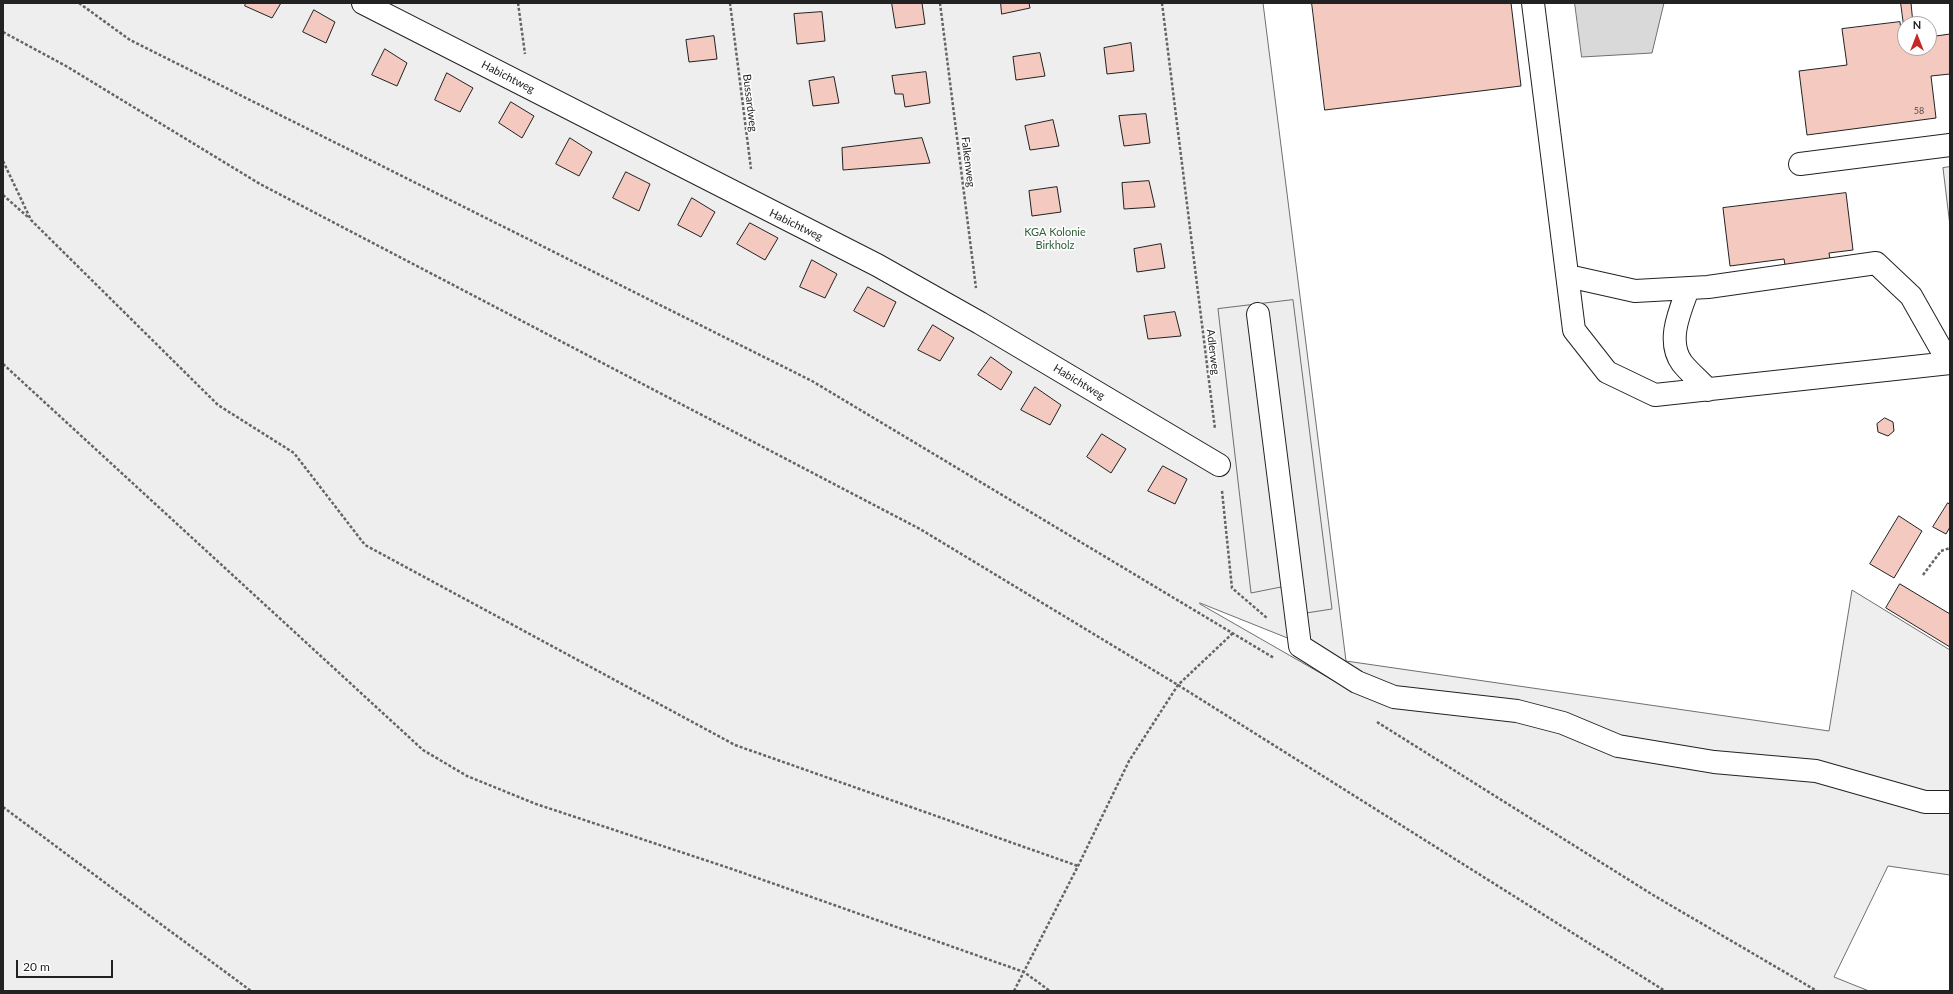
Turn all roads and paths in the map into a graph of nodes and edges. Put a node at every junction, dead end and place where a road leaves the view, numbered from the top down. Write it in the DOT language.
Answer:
graph roads {
  1 [pos="79,3"];
  2 [pos="363,3"];
  3 [pos="518,3"];
  4 [pos="730,3"];
  5 [pos="940,3"];
  6 [pos="1162,3"];
  7 [pos="1533,3"];
  8 [pos="3,32"];
  9 [pos="529,87"];
  10 [pos="1950,145"];
  11 [pos="3,161"];
  12 [pos="1800,164"];
  13 [pos="3,194"];
  14 [pos="755,205"];
  15 [pos="31,220"];
  16 [pos="1568,276"];
  17 [pos="1688,288"];
  18 [pos="1258,314"];
  19 [pos="980,322"];
  20 [pos="1950,363"];
  21 [pos="3,364"];
  22 [pos="1708,390"];
  23 [pos="1219,465"];
  24 [pos="1950,548"];
  25 [pos="1923,575"];
  26 [pos="1234,632"];
  27 [pos="1300,646"];
  28 [pos="1178,685"];
  29 [pos="1371,719"];
  30 [pos="1950,802"];
  31 [pos="3,807"];
  32 [pos="1078,866"];
  33 [pos="1024,972"];
  34 [pos="251,991"];
  35 [pos="1014,991"];
  36 [pos="1050,991"];
  37 [pos="1665,991"];
  38 [pos="1817,991"];
  1 -- 26 [label="path"];
  2 -- 9 [label="lane, Habichtweg"];
  3 -- 9 [label="path"];
  4 -- 14 [label="path, Bussardweg"];
  5 -- 19 [label="path, Falkenweg"];
  6 -- 23 [label="path, Adlerweg"];
  7 -- 16 [label="lane"];
  8 -- 28 [label="path"];
  9 -- 14 [label="lane, Habichtweg"];
  10 -- 12 [label="lane"];
  11 -- 15 [label="path"];
  13 -- 15 [label="path"];
  14 -- 19 [label="lane, Habichtweg"];
  15 -- 32 [label="path"];
  16 -- 17 [label="lane"];
  16 -- 22 [label="lane"];
  17 -- 20 [label="lane"];
  17 -- 22 [label="lane"];
  18 -- 27 [label="lane"];
  19 -- 23 [label="lane, Habichtweg"];
  20 -- 22 [label="lane"];
  21 -- 33 [label="path"];
  23 -- 27 [label="path, Adlerweg"];
  24 -- 25 [label="path"];
  26 -- 27 [label="path"];
  26 -- 28 [label="path"];
  27 -- 30 [label="lane"];
  28 -- 32 [label="path"];
  28 -- 37 [label="path"];
  29 -- 38 [label="path"];
  31 -- 34 [label="path"];
  32 -- 33 [label="path"];
  33 -- 35 [label="path"];
  33 -- 36 [label="path"];
}
